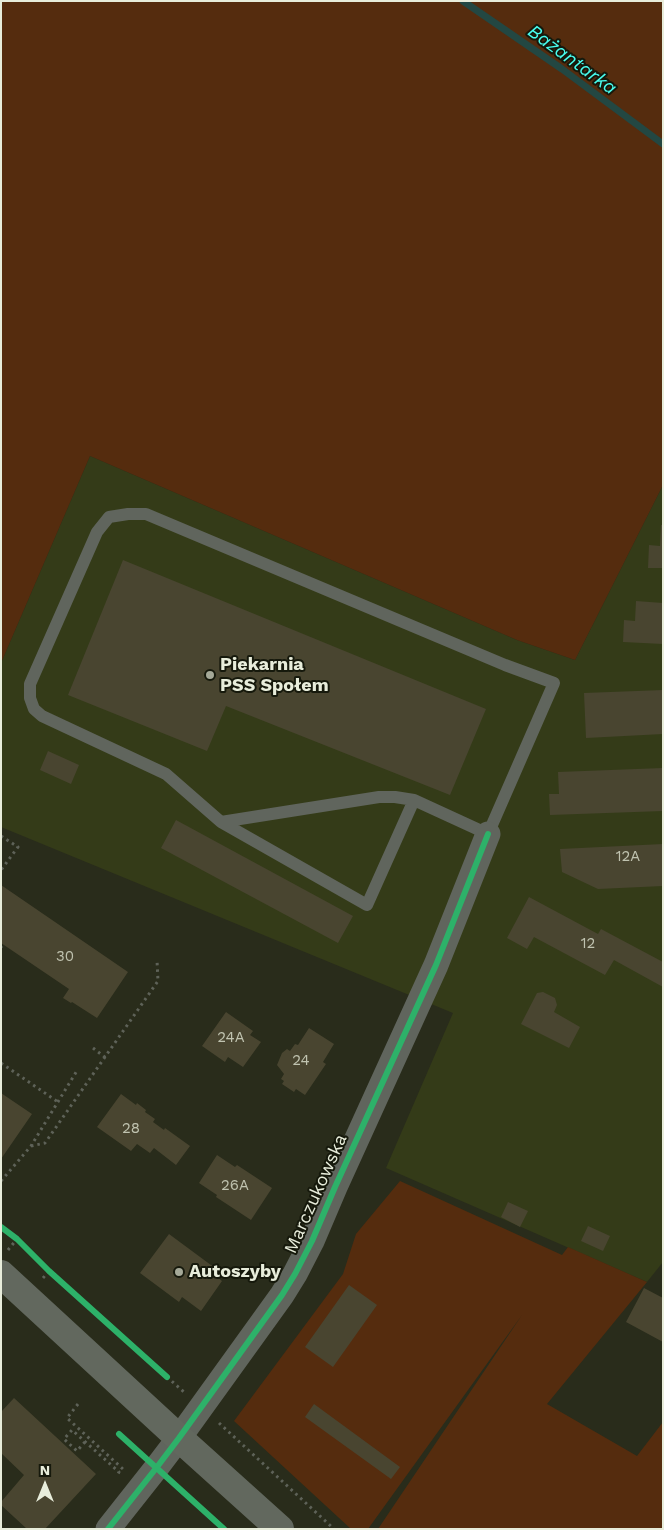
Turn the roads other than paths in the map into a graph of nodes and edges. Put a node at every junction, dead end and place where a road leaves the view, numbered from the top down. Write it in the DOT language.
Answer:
graph roads {
  1 [pos="414,800"];
  2 [pos="221,822"];
  3 [pos="488,834"];
  4 [pos="3,1264"];
  5 [pos="179,1438"];
  6 [pos="108,1529"];
  7 [pos="280,1529"];
  1 -- 2 [label="lane"];
  1 -- 2 [label="lane"];
  1 -- 3 [label="lane"];
  2 -- 3 [label="lane"];
  3 -- 5 [label="street, Marczukowska"];
  4 -- 5 [label="street"];
  5 -- 6 [label="street, Marczukowska"];
  5 -- 7 [label="street"];
}
